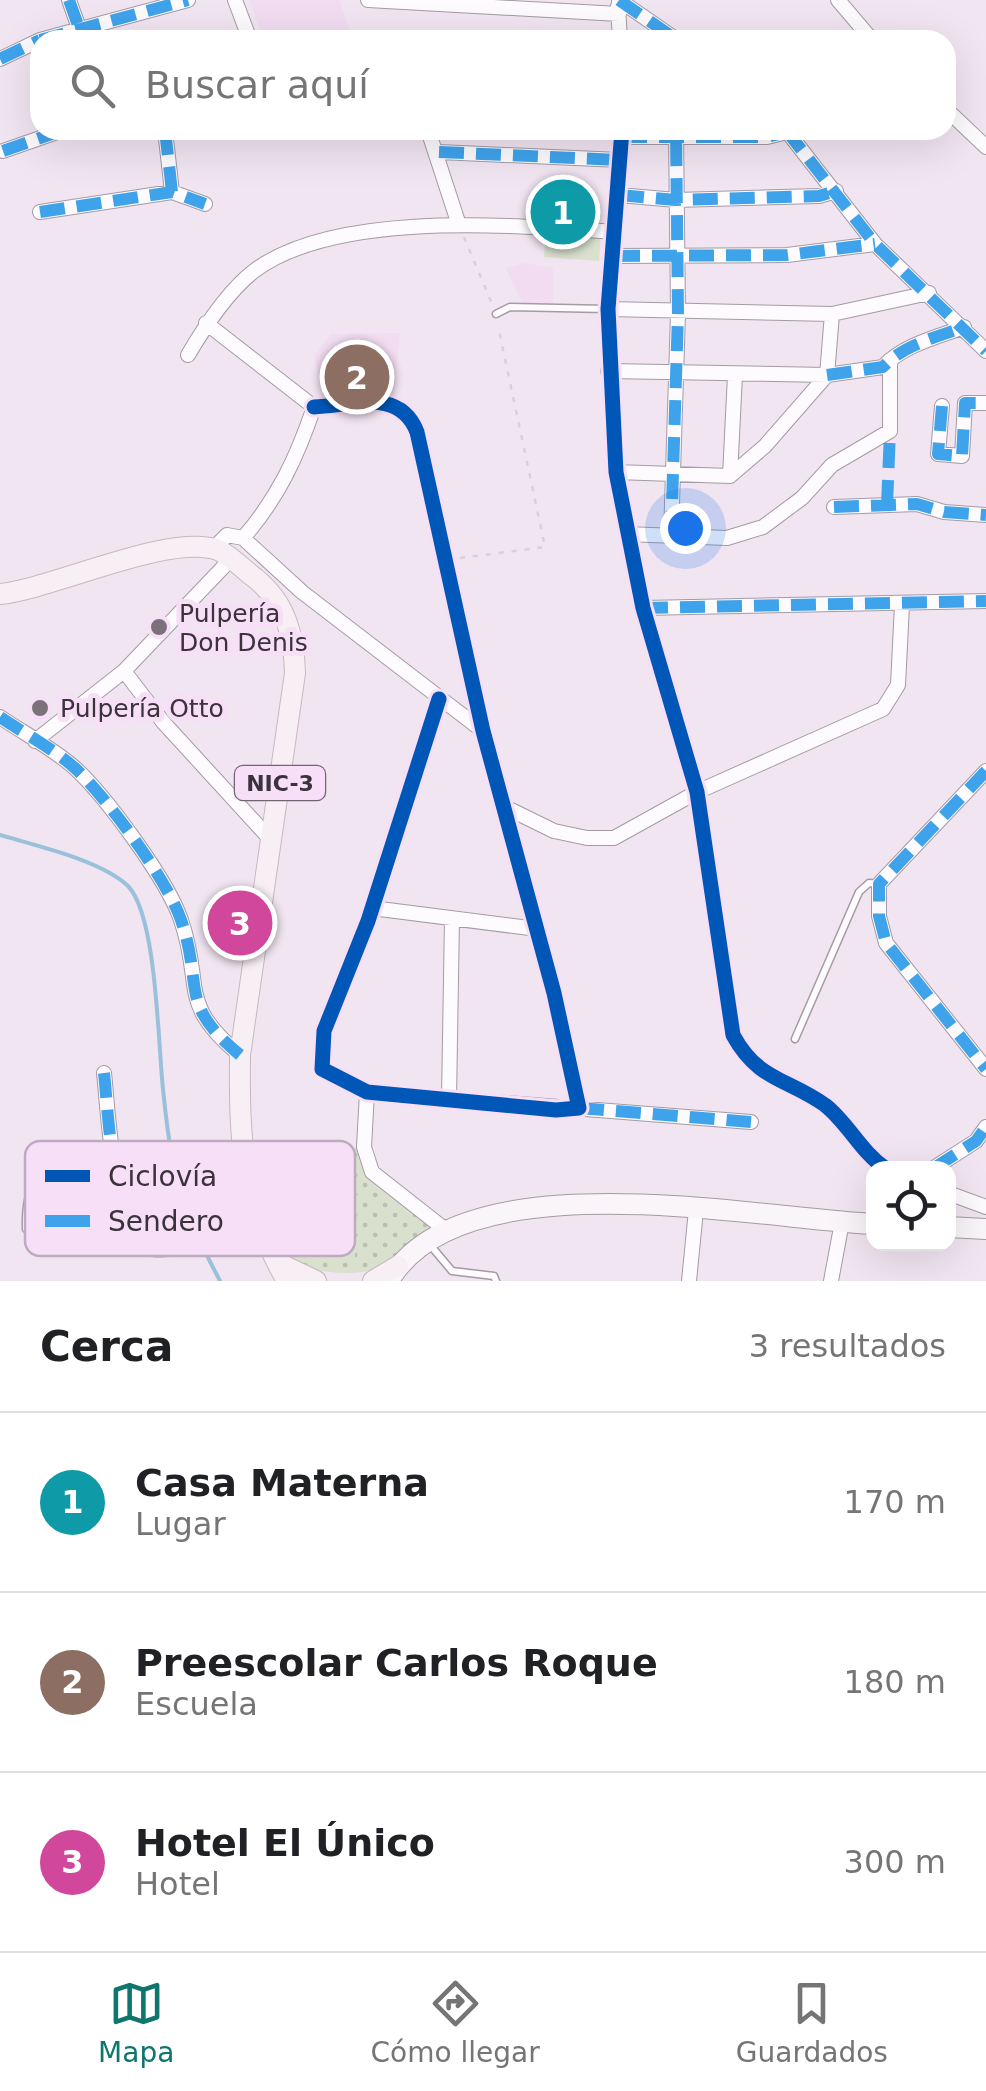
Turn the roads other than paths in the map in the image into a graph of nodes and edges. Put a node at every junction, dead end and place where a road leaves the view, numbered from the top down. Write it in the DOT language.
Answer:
graph roads {
  1 [pos="69,0"];
  2 [pos="188,0"];
  3 [pos="235,0"];
  4 [pos="368,0"];
  5 [pos="838,0"];
  6 [pos="618,5"];
  7 [pos="83,30"];
  8 [pos="103,30"];
  9 [pos="246,30"];
  10 [pos="619,30"];
  11 [pos="661,30"];
  12 [pos="864,30"];
  13 [pos="30,45"];
  14 [pos="0,59"];
  15 [pos="956,118"];
  16 [pos="36,140"];
  17 [pos="166,140"];
  18 [pos="433,140"];
  19 [pos="622,140"];
  20 [pos="676,140"];
  21 [pos="794,140"];
  22 [pos="986,147"];
  23 [pos="3,152"];
  24 [pos="439,152"];
  25 [pos="620,160"];
  26 [pos="836,191"];
  27 [pos="172,192"];
  28 [pos="618,194"];
  29 [pos="676,200"];
  30 [pos="205,204"];
  31 [pos="40,212"];
  32 [pos="458,222"];
  33 [pos="616,232"];
  34 [pos="876,244"];
  35 [pos="615,256"];
  36 [pos="676,256"];
  37 [pos="928,293"];
  38 [pos="608,308"];
  39 [pos="496,314"];
  40 [pos="678,314"];
  41 [pos="832,314"];
  42 [pos="206,323"];
  43 [pos="964,327"];
  44 [pos="986,351"];
  45 [pos="188,355"];
  46 [pos="890,360"];
  47 [pos="608,371"];
  48 [pos="674,375"];
  49 [pos="736,375"];
  50 [pos="828,375"];
  51 [pos="986,403"];
  52 [pos="942,406"];
  53 [pos="314,407"];
  54 [pos="616,472"];
  55 [pos="670,473"];
  56 [pos="730,476"];
  57 [pos="834,507"];
  58 [pos="986,515"];
  59 [pos="626,534"];
  60 [pos="671,536"];
  61 [pos="244,538"];
  62 [pos="222,555"];
  63 [pos="0,594"];
  64 [pos="986,601"];
  65 [pos="902,605"];
  66 [pos="642,608"];
  67 [pos="124,672"];
  68 [pos="439,699"];
  69 [pos="0,717"];
  70 [pos="483,731"];
  71 [pos="36,742"];
  72 [pos="986,771"];
  73 [pos="697,792"];
  74 [pos="505,807"];
  75 [pos="272,841"];
  76 [pos="878,884"];
  77 [pos="372,908"];
  78 [pos="452,918"];
  79 [pos="537,928"];
  80 [pos="795,1039"];
  81 [pos="240,1055"];
  82 [pos="986,1069"];
  83 [pos="104,1073"];
  84 [pos="367,1092"];
  85 [pos="449,1100"];
  86 [pos="580,1108"];
  87 [pos="751,1122"];
  88 [pos="986,1128"];
  89 [pos="112,1141"];
  90 [pos="241,1141"];
  91 [pos="878,1161"];
  92 [pos="945,1161"];
  93 [pos="956,1195"];
  94 [pos="986,1206"];
  95 [pos="696,1210"];
  96 [pos="842,1222"];
  97 [pos="866,1224"];
  98 [pos="956,1228"];
  99 [pos="986,1229"];
  100 [pos="448,1231"];
  101 [pos="426,1241"];
  102 [pos="282,1272"];
  103 [pos="393,1274"];
  104 [pos="316,1281"];
  105 [pos="373,1281"];
  106 [pos="496,1281"];
  107 [pos="689,1281"];
  108 [pos="831,1281"];
  1 -- 7 [label="street"];
  2 -- 8 [label="street"];
  3 -- 9 [label="street"];
  4 -- 6 [label="street"];
  5 -- 12 [label="street"];
  6 -- 10 [label="street"];
  6 -- 11 [label="street"];
  13 -- 14 [label="street"];
  15 -- 22 [label="street"];
  16 -- 23 [label="street"];
  17 -- 27 [label="street"];
  18 -- 24 [label="street"];
  19 -- 25 [label="street"];
  20 -- 29 [label="street"];
  21 -- 26 [label="street"];
  24 -- 25 [label="street"];
  24 -- 32 [label="street"];
  25 -- 28 [label="street"];
  26 -- 29 [label="street"];
  26 -- 34 [label="street"];
  27 -- 30 [label="street"];
  27 -- 31 [label="street"];
  28 -- 29 [label="street"];
  28 -- 33 [label="street"];
  29 -- 36 [label="street"];
  32 -- 33 [label="street"];
  32 -- 42 [label="street"];
  33 -- 35 [label="street"];
  34 -- 36 [label="street"];
  34 -- 37 [label="street"];
  35 -- 36 [label="street"];
  35 -- 38 [label="street"];
  36 -- 40 [label="street"];
  37 -- 41 [label="street"];
  37 -- 43 [label="street"];
  38 -- 39 [label="lane"];
  38 -- 40 [label="street"];
  38 -- 47 [label="street"];
  40 -- 41 [label="street"];
  40 -- 48 [label="street"];
  41 -- 50 [label="street"];
  42 -- 45 [label="street"];
  42 -- 53 [label="street"];
  43 -- 44 [label="street"];
  43 -- 46 [label="street"];
  46 -- 50 [label="street"];
  46 -- 60 [label="street"];
  47 -- 48 [label="street"];
  47 -- 54 [label="street"];
  48 -- 49 [label="street"];
  48 -- 55 [label="street"];
  49 -- 50 [label="street"];
  49 -- 56 [label="street"];
  50 -- 56 [label="street"];
  51 -- 52 [label="street"];
  53 -- 61 [label="street"];
  53 -- 70 [label="street"];
  54 -- 55 [label="street"];
  54 -- 59 [label="street"];
  55 -- 56 [label="street"];
  55 -- 60 [label="street"];
  57 -- 58 [label="street"];
  59 -- 60 [label="street"];
  59 -- 66 [label="street"];
  61 -- 62 [label="street"];
  61 -- 68 [label="street"];
  62 -- 63 [label="main road"];
  62 -- 67 [label="street"];
  62 -- 75 [label="main road, NIC-3"];
  64 -- 65 [label="street"];
  65 -- 66 [label="street"];
  65 -- 73 [label="street"];
  66 -- 73 [label="street"];
  67 -- 71 [label="street"];
  67 -- 75 [label="street"];
  68 -- 70 [label="street"];
  68 -- 77 [label="street"];
  69 -- 71 [label="street"];
  70 -- 74 [label="street"];
  71 -- 81 [label="street"];
  72 -- 76 [label="street"];
  73 -- 74 [label="street"];
  73 -- 91 [label="street"];
  74 -- 79 [label="street"];
  75 -- 81 [label="main road, NIC-3"];
  76 -- 80 [label="lane"];
  76 -- 82 [label="street"];
  77 -- 78 [label="street"];
  77 -- 84 [label="street"];
  78 -- 79 [label="street"];
  78 -- 85 [label="street"];
  79 -- 86 [label="street"];
  81 -- 90 [label="main road, NIC-3"];
  83 -- 89 [label="street"];
  84 -- 85 [label="street"];
  84 -- 100 [label="street"];
  85 -- 86 [label="street"];
  86 -- 87 [label="street"];
  88 -- 92 [label="street"];
  93 -- 94 [label="street"];
  95 -- 96 [label="main road"];
  95 -- 100 [label="main road"];
  95 -- 107 [label="street"];
  96 -- 97 [label="main road"];
  96 -- 108 [label="street"];
  98 -- 99 [label="main road"];
  100 -- 101 [label="main road"];
  101 -- 103 [label="main road"];
  101 -- 106 [label="lane"];
  102 -- 104 [label="main road"];
  103 -- 105 [label="main road"];
}
